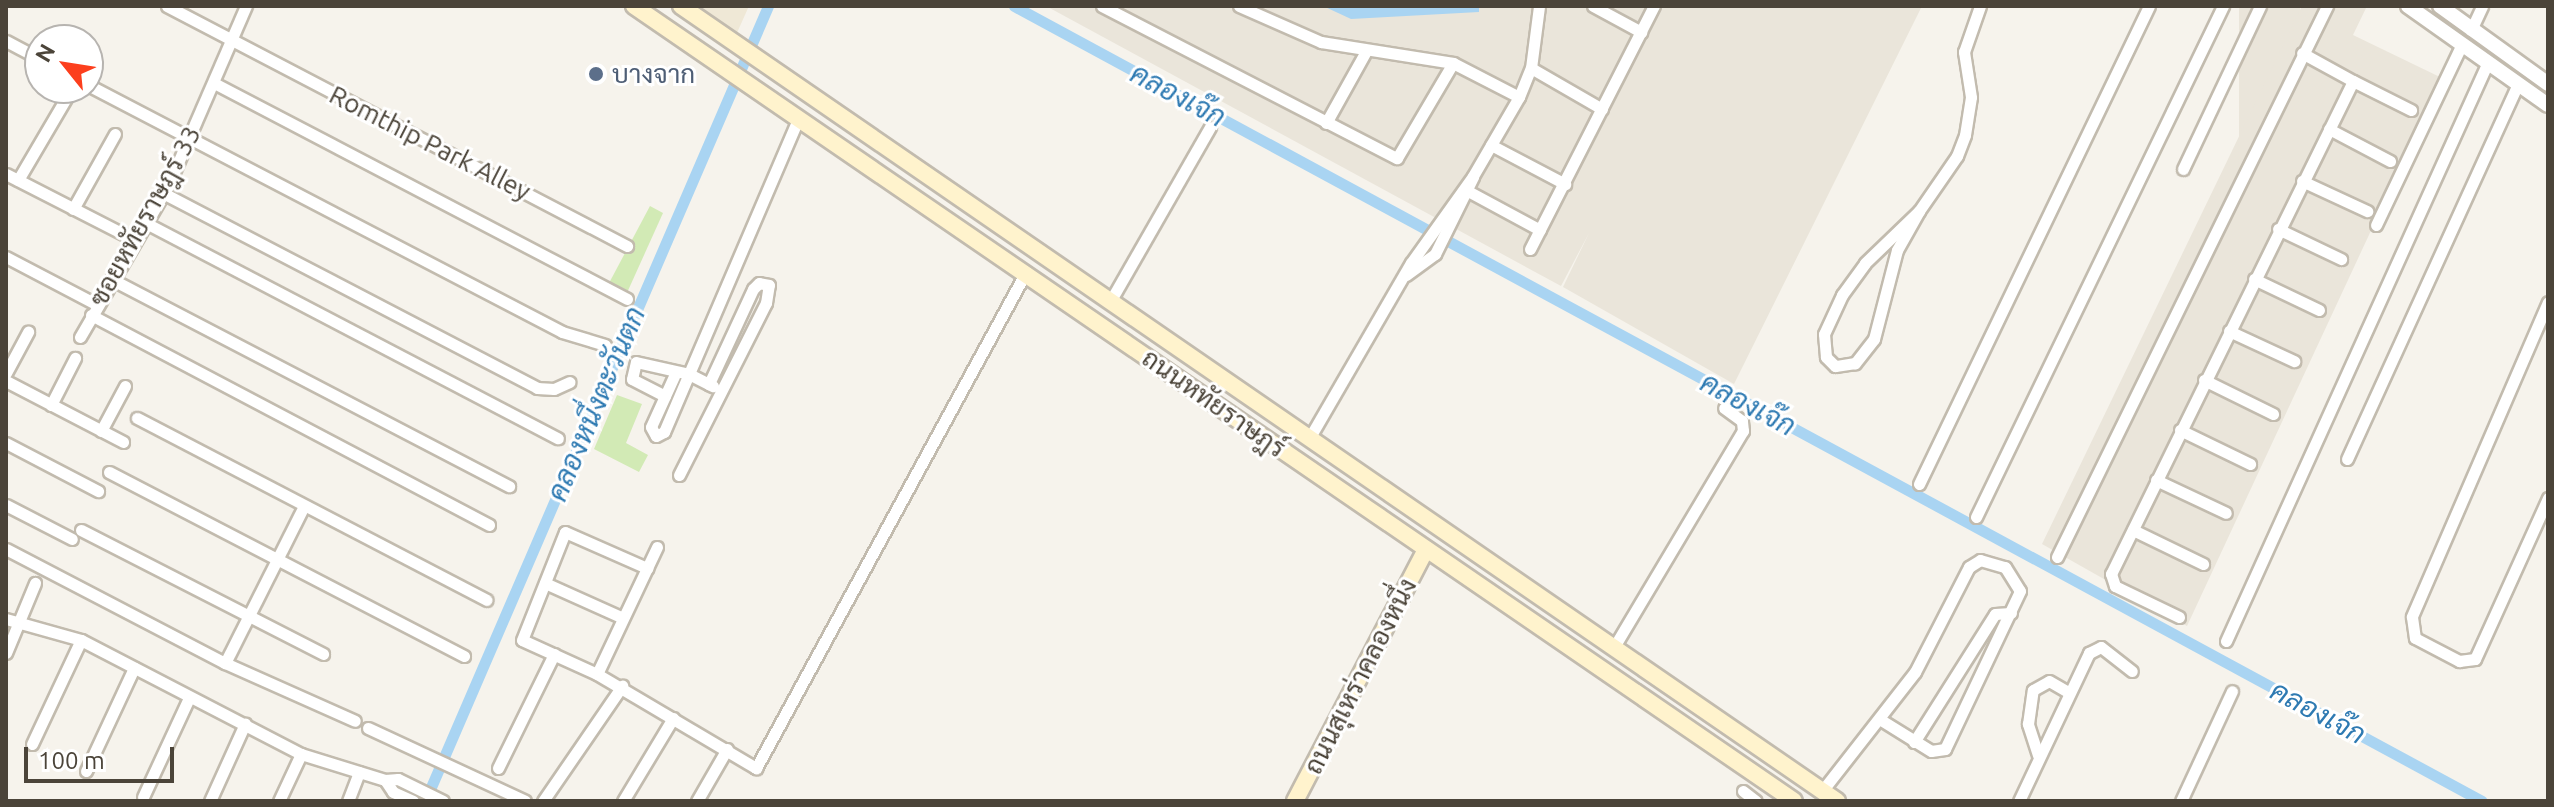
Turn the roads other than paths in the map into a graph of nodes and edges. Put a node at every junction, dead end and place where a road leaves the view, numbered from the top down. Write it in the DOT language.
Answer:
graph roads {
  1 [pos="167,6"];
  2 [pos="246,6"];
  3 [pos="634,6"];
  4 [pos="681,6"];
  5 [pos="1103,6"];
  6 [pos="1239,6"];
  7 [pos="1539,6"];
  8 [pos="1593,6"];
  9 [pos="1654,6"];
  10 [pos="1980,6"];
  11 [pos="2149,6"];
  12 [pos="2223,6"];
  13 [pos="2260,6"];
  14 [pos="2327,6"];
  15 [pos="2408,6"];
  16 [pos="2440,6"];
  17 [pos="2482,6"];
  18 [pos="2471,30"];
  19 [pos="1641,32"];
  20 [pos="232,40"];
  21 [pos="6,41"];
  22 [pos="2462,44"];
  23 [pos="24,51"];
  24 [pos="1366,51"];
  25 [pos="2302,53"];
  26 [pos="2488,62"];
  27 [pos="1453,63"];
  28 [pos="1531,68"];
  29 [pos="2353,81"];
  30 [pos="214,83"];
  31 [pos="2518,83"];
  32 [pos="2548,84"];
  33 [pos="104,94"];
  34 [pos="1519,97"];
  35 [pos="63,104"];
  36 [pos="2548,105"];
  37 [pos="1602,109"];
  38 [pos="2411,110"];
  39 [pos="798,119"];
  40 [pos="1326,123"];
  41 [pos="1210,127"];
  42 [pos="2329,129"];
  43 [pos="115,134"];
  44 [pos="190,140"];
  45 [pos="1491,145"];
  46 [pos="2390,161"];
  47 [pos="2183,169"];
  48 [pos="6,174"];
  49 [pos="18,180"];
  50 [pos="2302,181"];
  51 [pos="1565,184"];
  52 [pos="1466,190"];
  53 [pos="163,193"];
  54 [pos="73,209"];
  55 [pos="1919,211"];
  56 [pos="2367,211"];
  57 [pos="144,222"];
  58 [pos="2376,225"];
  59 [pos="2278,229"];
  60 [pos="1540,230"];
  61 [pos="133,239"];
  62 [pos="627,246"];
  63 [pos="1530,249"];
  64 [pos="6,257"];
  65 [pos="2341,259"];
  66 [pos="1026,272"];
  67 [pos="111,279"];
  68 [pos="2254,279"];
  69 [pos="627,299"];
  70 [pos="1111,300"];
  71 [pos="2548,302"];
  72 [pos="94,309"];
  73 [pos="2319,310"];
  74 [pos="2229,331"];
  75 [pos="28,332"];
  76 [pos="80,337"];
  77 [pos="605,345"];
  78 [pos="75,358"];
  79 [pos="2294,361"];
  80 [pos="6,373"];
  81 [pos="675,374"];
  82 [pos="689,374"];
  83 [pos="2204,380"];
  84 [pos="6,381"];
  85 [pos="570,382"];
  86 [pos="709,384"];
  87 [pos="125,386"];
  88 [pos="722,391"];
  89 [pos="665,396"];
  90 [pos="51,405"];
  91 [pos="1724,408"];
  92 [pos="2273,414"];
  93 [pos="137,418"];
  94 [pos="2180,430"];
  95 [pos="101,431"];
  96 [pos="1310,437"];
  97 [pos="558,438"];
  98 [pos="123,442"];
  99 [pos="6,443"];
  100 [pos="2347,459"];
  101 [pos="2250,464"];
  102 [pos="109,472"];
  103 [pos="679,475"];
  104 [pos="2156,480"];
  105 [pos="1919,484"];
  106 [pos="509,486"];
  107 [pos="98,491"];
  108 [pos="2548,498"];
  109 [pos="6,505"];
  110 [pos="304,506"];
  111 [pos="1418,511"];
  112 [pos="2226,513"];
  113 [pos="1976,517"];
  114 [pos="489,525"];
  115 [pos="81,530"];
  116 [pos="2133,530"];
  117 [pos="72,539"];
  118 [pos="1463,542"];
  119 [pos="657,547"];
  120 [pos="6,549"];
  121 [pos="1425,551"];
  122 [pos="2057,557"];
  123 [pos="276,560"];
  124 [pos="2203,564"];
  125 [pos="647,568"];
  126 [pos="35,583"];
  127 [pos="545,583"];
  128 [pos="487,600"];
  129 [pos="2011,613"];
  130 [pos="247,614"];
  131 [pos="2179,617"];
  132 [pos="623,618"];
  133 [pos="6,619"];
  134 [pos="21,622"];
  135 [pos="81,640"];
  136 [pos="2226,641"];
  137 [pos="1614,647"];
  138 [pos="6,653"];
  139 [pos="323,654"];
  140 [pos="554,654"];
  141 [pos="464,656"];
  142 [pos="225,663"];
  143 [pos="134,668"];
  144 [pos="2132,671"];
  145 [pos="597,674"];
  146 [pos="622,686"];
  147 [pos="2232,691"];
  148 [pos="2068,692"];
  149 [pos="189,698"];
  150 [pos="673,718"];
  151 [pos="1881,720"];
  152 [pos="355,721"];
  153 [pos="245,724"];
  154 [pos="368,728"];
  155 [pos="1914,742"];
  156 [pos="32,744"];
  157 [pos="727,749"];
  158 [pos="301,754"];
  159 [pos="2038,755"];
  160 [pos="498,768"];
  161 [pos="86,771"];
  162 [pos="359,772"];
  163 [pos="385,780"];
  164 [pos="1743,791"];
  165 [pos="1822,791"];
  166 [pos="143,797"];
  167 [pos="210,801"];
  168 [pos="279,801"];
  169 [pos="348,801"];
  170 [pos="413,801"];
  171 [pos="443,801"];
  172 [pos="525,801"];
  173 [pos="543,801"];
  174 [pos="623,801"];
  175 [pos="697,801"];
  176 [pos="1295,801"];
  177 [pos="1756,801"];
  178 [pos="1794,801"];
  179 [pos="1837,801"];
  180 [pos="2019,801"];
  181 [pos="2181,801"];
  1 -- 20 [label="street, Romthip Park Alley"];
  2 -- 20 [label="street, ซอยหทัยราษฎร์ 33"];
  3 -- 39 [label="main road, ถนนหทัยราษฎร์"];
  4 -- 70 [label="main road, ถนนหทัยราษฎร์"];
  5 -- 40 [label="street"];
  6 -- 24 [label="street"];
  7 -- 28 [label="street"];
  8 -- 19 [label="street"];
  9 -- 19 [label="street"];
  10 -- 55 [label="street"];
  11 -- 105 [label="street"];
  12 -- 113 [label="street"];
  13 -- 47 [label="street"];
  14 -- 25 [label="street"];
  15 -- 22 [label="street"];
  16 -- 18 [label="street"];
  17 -- 18 [label="street"];
  18 -- 32 [label="street"];
  19 -- 37 [label="street"];
  20 -- 30 [label="street, ซอยหทัยราษฎร์ 33"];
  20 -- 62 [label="street, Romthip Park Alley"];
  21 -- 23 [label="street"];
  22 -- 26 [label="street"];
  22 -- 58 [label="street"];
  24 -- 27 [label="street"];
  24 -- 40 [label="street"];
  25 -- 29 [label="street"];
  25 -- 122 [label="street"];
  26 -- 31 [label="street"];
  26 -- 136 [label="street"];
  27 -- 34 [label="street"];
  27 -- 40 [label="street"];
  28 -- 34 [label="street"];
  28 -- 37 [label="street"];
  29 -- 38 [label="street"];
  29 -- 42 [label="street"];
  30 -- 44 [label="street, ซอยหทัยราษฎร์ 33"];
  30 -- 69 [label="street"];
  31 -- 36 [label="street"];
  31 -- 100 [label="street"];
  33 -- 44 [label="street"];
  34 -- 45 [label="street"];
  35 -- 49 [label="street"];
  37 -- 51 [label="street"];
  39 -- 66 [label="main road, ถนนหทัยราษฎร์"];
  39 -- 82 [label="street"];
  41 -- 70 [label="street"];
  42 -- 46 [label="street"];
  42 -- 50 [label="street"];
  43 -- 54 [label="street"];
  44 -- 53 [label="street, ซอยหทัยราษฎร์ 33"];
  44 -- 77 [label="street"];
  45 -- 51 [label="street"];
  45 -- 52 [label="street"];
  48 -- 49 [label="street"];
  49 -- 54 [label="street"];
  50 -- 56 [label="street"];
  50 -- 59 [label="street"];
  51 -- 60 [label="street"];
  52 -- 60 [label="street"];
  52 -- 96 [label="street"];
  53 -- 57 [label="street, ซอยหทัยราษฎร์ 33"];
  53 -- 85 [label="street"];
  54 -- 61 [label="street"];
  55 -- 55 [label="street"];
  57 -- 61 [label="street, ซอยหทัยราษฎร์ 33"];
  57 -- 97 [label="street"];
  59 -- 65 [label="street"];
  59 -- 68 [label="street"];
  60 -- 63 [label="street"];
  61 -- 67 [label="street, ซอยหทัยราษฎร์ 33"];
  64 -- 72 [label="street"];
  66 -- 121 [label="main road, ถนนหทัยราษฎร์"];
  66 -- 157 [label="street"];
  67 -- 72 [label="street, ซอยหทัยราษฎร์ 33"];
  67 -- 106 [label="street"];
  68 -- 73 [label="street"];
  68 -- 74 [label="street"];
  70 -- 96 [label="main road, ถนนหทัยราษฎร์"];
  71 -- 108 [label="street"];
  72 -- 76 [label="street, ซอยหทัยราษฎร์ 33"];
  72 -- 114 [label="street"];
  74 -- 79 [label="street"];
  74 -- 83 [label="street"];
  75 -- 80 [label="street"];
  78 -- 90 [label="street"];
  81 -- 82 [label="street"];
  81 -- 89 [label="street"];
  81 -- 89 [label="street"];
  82 -- 86 [label="street"];
  82 -- 89 [label="street"];
  83 -- 92 [label="street"];
  83 -- 94 [label="street"];
  84 -- 90 [label="street"];
  86 -- 88 [label="street"];
  86 -- 88 [label="street"];
  87 -- 95 [label="street"];
  88 -- 103 [label="street"];
  90 -- 95 [label="street"];
  91 -- 137 [label="street"];
  93 -- 110 [label="street"];
  94 -- 101 [label="street"];
  94 -- 104 [label="street"];
  95 -- 98 [label="street"];
  96 -- 111 [label="main road, ถนนหทัยราษฎร์"];
  99 -- 107 [label="street"];
  102 -- 123 [label="street"];
  104 -- 112 [label="street"];
  104 -- 116 [label="street"];
  109 -- 117 [label="street"];
  110 -- 123 [label="street"];
  110 -- 128 [label="street"];
  111 -- 118 [label="main road, ถนนหทัยราษฎร์"];
  111 -- 121 [label="main road"];
  115 -- 130 [label="street"];
  116 -- 124 [label="street"];
  116 -- 131 [label="street"];
  118 -- 121 [label="main road"];
  118 -- 137 [label="main road, ถนนหทัยราษฎร์"];
  119 -- 125 [label="street"];
  120 -- 142 [label="street"];
  121 -- 176 [label="main road, ถนนสุเหร่าคลองหนึ่ง"];
  121 -- 178 [label="main road, ถนนหทัยราษฎร์"];
  123 -- 130 [label="street"];
  123 -- 141 [label="street"];
  125 -- 127 [label="street"];
  125 -- 132 [label="street"];
  126 -- 134 [label="street"];
  127 -- 132 [label="street"];
  127 -- 140 [label="street"];
  129 -- 151 [label="street"];
  129 -- 155 [label="street"];
  129 -- 155 [label="street"];
  130 -- 139 [label="street"];
  130 -- 142 [label="street"];
  132 -- 145 [label="street"];
  133 -- 134 [label="street"];
  134 -- 135 [label="street"];
  134 -- 138 [label="street"];
  135 -- 143 [label="street"];
  135 -- 156 [label="street"];
  137 -- 165 [label="main road, ถนนหทัยราษฎร์"];
  140 -- 145 [label="street"];
  140 -- 160 [label="street"];
  142 -- 152 [label="street"];
  143 -- 149 [label="street"];
  143 -- 161 [label="street"];
  144 -- 148 [label="street"];
  145 -- 146 [label="street"];
  146 -- 150 [label="street"];
  146 -- 173 [label="street"];
  147 -- 181 [label="street"];
  148 -- 159 [label="street"];
  148 -- 159 [label="street"];
  149 -- 153 [label="street"];
  149 -- 166 [label="street"];
  150 -- 157 [label="street"];
  150 -- 174 [label="street"];
  151 -- 155 [label="street"];
  151 -- 165 [label="street"];
  153 -- 158 [label="street"];
  153 -- 167 [label="street"];
  154 -- 172 [label="street"];
  157 -- 175 [label="street"];
  158 -- 162 [label="street"];
  158 -- 168 [label="street"];
  159 -- 180 [label="street"];
  162 -- 163 [label="street"];
  162 -- 169 [label="street"];
  163 -- 170 [label="street"];
  163 -- 171 [label="street"];
  164 -- 177 [label="street"];
  165 -- 179 [label="main road, ถนนหทัยราษฎร์"];
}
